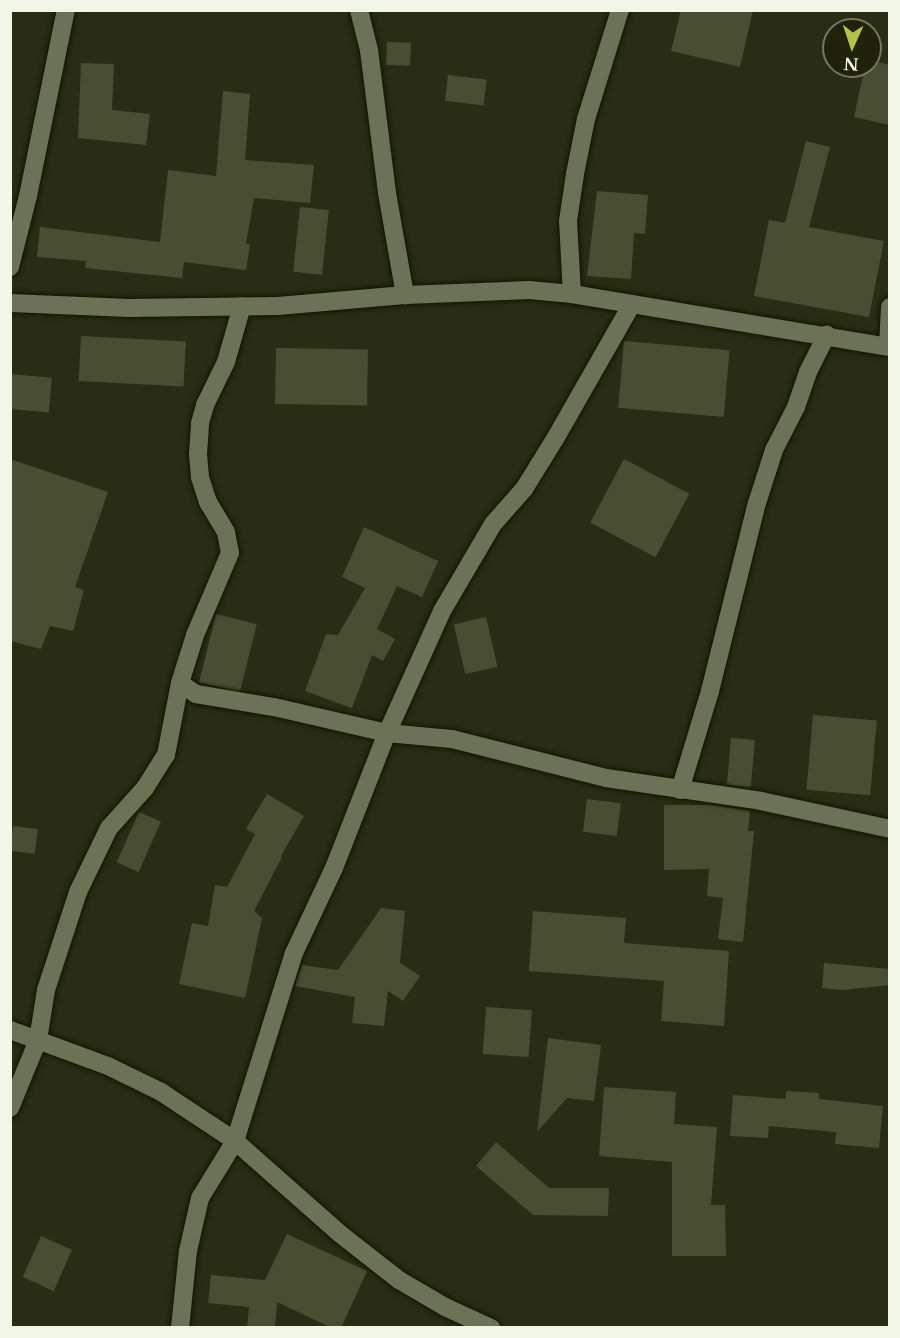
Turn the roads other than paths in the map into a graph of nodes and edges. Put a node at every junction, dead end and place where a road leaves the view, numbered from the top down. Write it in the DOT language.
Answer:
graph roads {
  1 [pos="66,10"];
  2 [pos="359,10"];
  3 [pos="620,10"];
  4 [pos="10,267"];
  5 [pos="572,294"];
  6 [pos="405,295"];
  7 [pos="10,303"];
  8 [pos="633,304"];
  9 [pos="242,306"];
  10 [pos="890,307"];
  11 [pos="827,334"];
  12 [pos="889,347"];
  13 [pos="180,683"];
  14 [pos="387,733"];
  15 [pos="680,790"];
  16 [pos="890,829"];
  17 [pos="10,1030"];
  18 [pos="38,1040"];
  19 [pos="10,1108"];
  20 [pos="236,1141"];
  21 [pos="180,1328"];
  22 [pos="491,1328"];
  1 -- 4 [label="street"];
  2 -- 6 [label="street"];
  3 -- 5 [label="street"];
  5 -- 6 [label="street"];
  5 -- 8 [label="street"];
  6 -- 9 [label="street"];
  7 -- 9 [label="street"];
  8 -- 11 [label="street"];
  8 -- 14 [label="street"];
  9 -- 13 [label="street"];
  10 -- 12 [label="street"];
  11 -- 12 [label="street"];
  11 -- 15 [label="street"];
  13 -- 14 [label="street"];
  13 -- 18 [label="street"];
  14 -- 15 [label="street"];
  14 -- 20 [label="street"];
  15 -- 16 [label="street"];
  17 -- 18 [label="street"];
  18 -- 19 [label="street"];
  18 -- 20 [label="street"];
  20 -- 21 [label="street"];
  20 -- 22 [label="street"];
}
